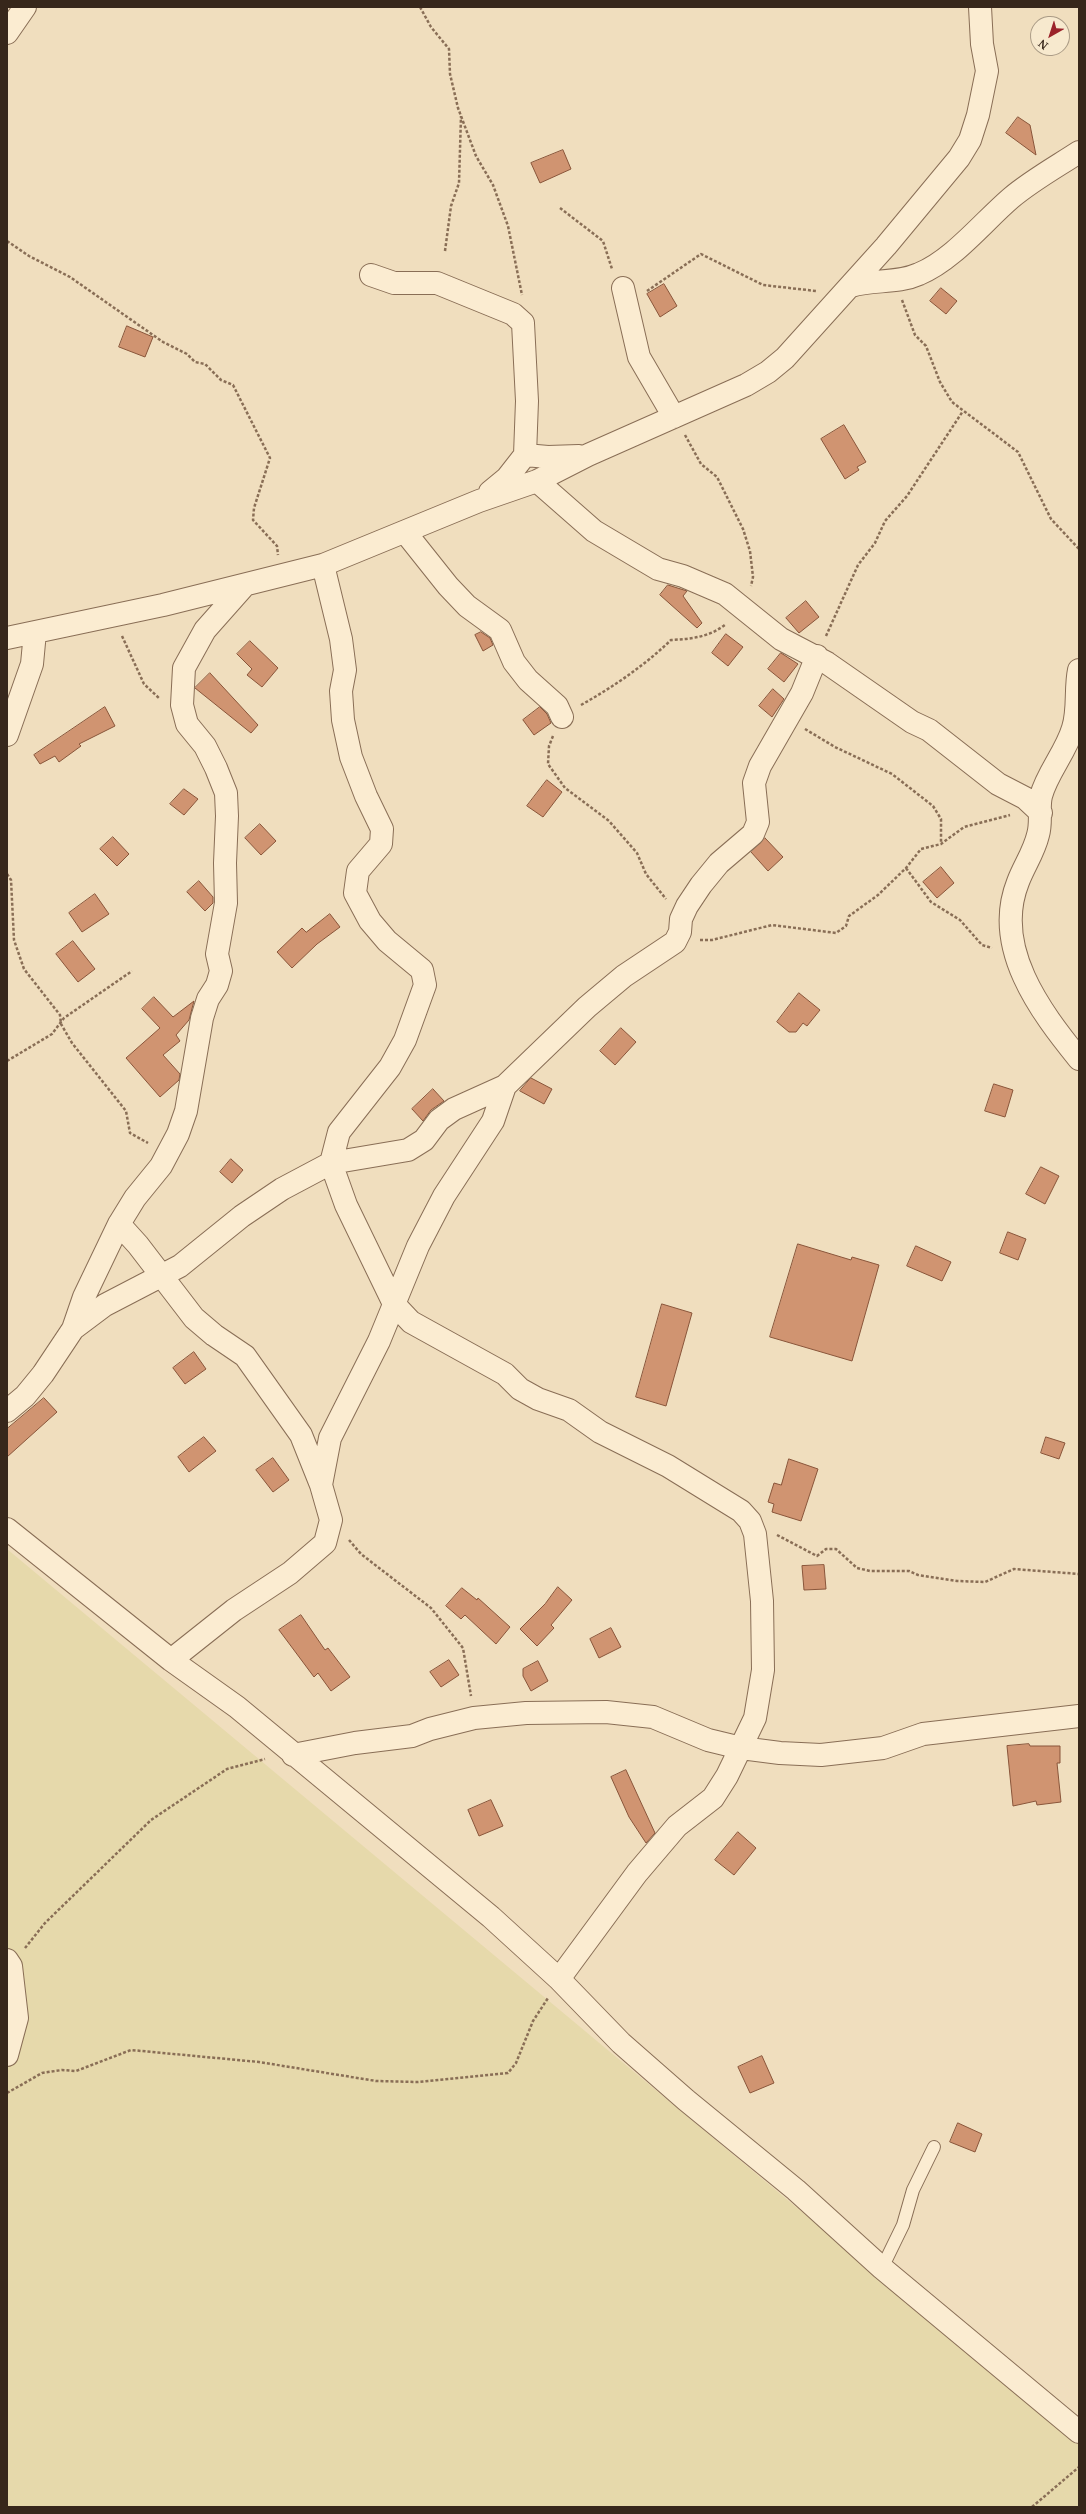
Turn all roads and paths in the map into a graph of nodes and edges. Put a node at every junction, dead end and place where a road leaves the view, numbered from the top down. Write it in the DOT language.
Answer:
graph roads {
  1 [pos="25,7"];
  2 [pos="420,7"];
  3 [pos="980,7"];
  4 [pos="7,33"];
  5 [pos="461,116"];
  6 [pos="1079,152"];
  7 [pos="560,208"];
  8 [pos="7,241"];
  9 [pos="445,251"];
  10 [pos="371,275"];
  11 [pos="896,281"];
  12 [pos="846,290"];
  13 [pos="625,295"];
  14 [pos="523,323"];
  15 [pos="963,411"];
  16 [pos="674,417"];
  17 [pos="525,455"];
  18 [pos="588,455"];
  19 [pos="537,482"];
  20 [pos="479,501"];
  21 [pos="405,532"];
  22 [pos="1079,550"];
  23 [pos="323,565"];
  24 [pos="278,578"];
  25 [pos="244,586"];
  26 [pos="745,609"];
  27 [pos="114,615"];
  28 [pos="34,632"];
  29 [pos="7,638"];
  30 [pos="817,656"];
  31 [pos="1079,670"];
  32 [pos="162,701"];
  33 [pos="562,717"];
  34 [pos="788,719"];
  35 [pos="7,736"];
  36 [pos="1033,806"];
  37 [pos="941,844"];
  38 [pos="906,868"];
  39 [pos="7,874"];
  40 [pos="681,919"];
  41 [pos="676,942"];
  42 [pos="1014,957"];
  43 [pos="132,971"];
  44 [pos="61,1024"];
  45 [pos="1079,1059"];
  46 [pos="7,1061"];
  47 [pos="505,1086"];
  48 [pos="331,1163"];
  49 [pos="161,1166"];
  50 [pos="119,1224"];
  51 [pos="162,1275"];
  52 [pos="394,1304"];
  53 [pos="73,1329"];
  54 [pos="7,1411"];
  55 [pos="321,1485"];
  56 [pos="331,1520"];
  57 [pos="750,1521"];
  58 [pos="7,1529"];
  59 [pos="1079,1574"];
  60 [pos="171,1660"];
  61 [pos="1079,1716"];
  62 [pos="474,1718"];
  63 [pos="741,1748"];
  64 [pos="293,1755"];
  65 [pos="9,1963"];
  66 [pos="559,1979"];
  67 [pos="7,2055"];
  68 [pos="7,2093"];
  69 [pos="934,2147"];
  70 [pos="882,2268"];
  71 [pos="1079,2432"];
  72 [pos="1079,2467"];
  73 [pos="1032,2507"];
  1 -- 4 [label="street"];
  2 -- 5 [label="path"];
  3 -- 12 [label="street"];
  5 -- 9 [label="path"];
  5 -- 14 [label="path"];
  6 -- 11 [label="street"];
  7 -- 13 [label="path"];
  8 -- 24 [label="path"];
  10 -- 14 [label="street"];
  11 -- 12 [label="street"];
  11 -- 15 [label="path"];
  12 -- 13 [label="path"];
  12 -- 16 [label="street"];
  13 -- 16 [label="street"];
  14 -- 17 [label="street"];
  15 -- 22 [label="path"];
  15 -- 30 [label="path"];
  16 -- 18 [label="street"];
  16 -- 26 [label="path"];
  17 -- 18 [label="street"];
  17 -- 20 [label="street"];
  18 -- 19 [label="street"];
  19 -- 20 [label="street"];
  19 -- 26 [label="street"];
  20 -- 21 [label="street"];
  21 -- 23 [label="street"];
  21 -- 33 [label="street"];
  23 -- 24 [label="street"];
  23 -- 48 [label="street"];
  24 -- 25 [label="street"];
  25 -- 27 [label="street"];
  25 -- 49 [label="street"];
  26 -- 30 [label="street"];
  26 -- 33 [label="path"];
  27 -- 28 [label="street"];
  27 -- 32 [label="path"];
  28 -- 29 [label="street"];
  28 -- 35 [label="street"];
  30 -- 34 [label="street"];
  30 -- 36 [label="street"];
  31 -- 36 [label="street"];
  33 -- 40 [label="path"];
  34 -- 37 [label="path"];
  34 -- 40 [label="street"];
  36 -- 37 [label="path"];
  36 -- 42 [label="street"];
  37 -- 38 [label="path"];
  38 -- 41 [label="path"];
  38 -- 42 [label="path"];
  39 -- 44 [label="path"];
  40 -- 41 [label="street"];
  41 -- 47 [label="street"];
  42 -- 45 [label="street"];
  43 -- 44 [label="path"];
  44 -- 46 [label="path"];
  44 -- 49 [label="path"];
  47 -- 48 [label="street"];
  47 -- 52 [label="street"];
  48 -- 51 [label="street"];
  48 -- 52 [label="street"];
  49 -- 50 [label="street"];
  50 -- 51 [label="street"];
  50 -- 53 [label="street"];
  51 -- 53 [label="street"];
  51 -- 55 [label="street"];
  52 -- 55 [label="street"];
  52 -- 57 [label="street"];
  53 -- 54 [label="street"];
  55 -- 56 [label="street"];
  56 -- 60 [label="street"];
  56 -- 62 [label="path"];
  57 -- 59 [label="path"];
  57 -- 63 [label="street"];
  58 -- 60 [label="street"];
  60 -- 64 [label="street"];
  61 -- 63 [label="street"];
  62 -- 63 [label="street"];
  62 -- 64 [label="street"];
  63 -- 66 [label="street"];
  64 -- 65 [label="path"];
  64 -- 66 [label="street"];
  65 -- 67 [label="street"];
  66 -- 68 [label="path"];
  66 -- 70 [label="street"];
  69 -- 70 [label="lane"];
  70 -- 71 [label="street"];
  72 -- 73 [label="path"];
}
